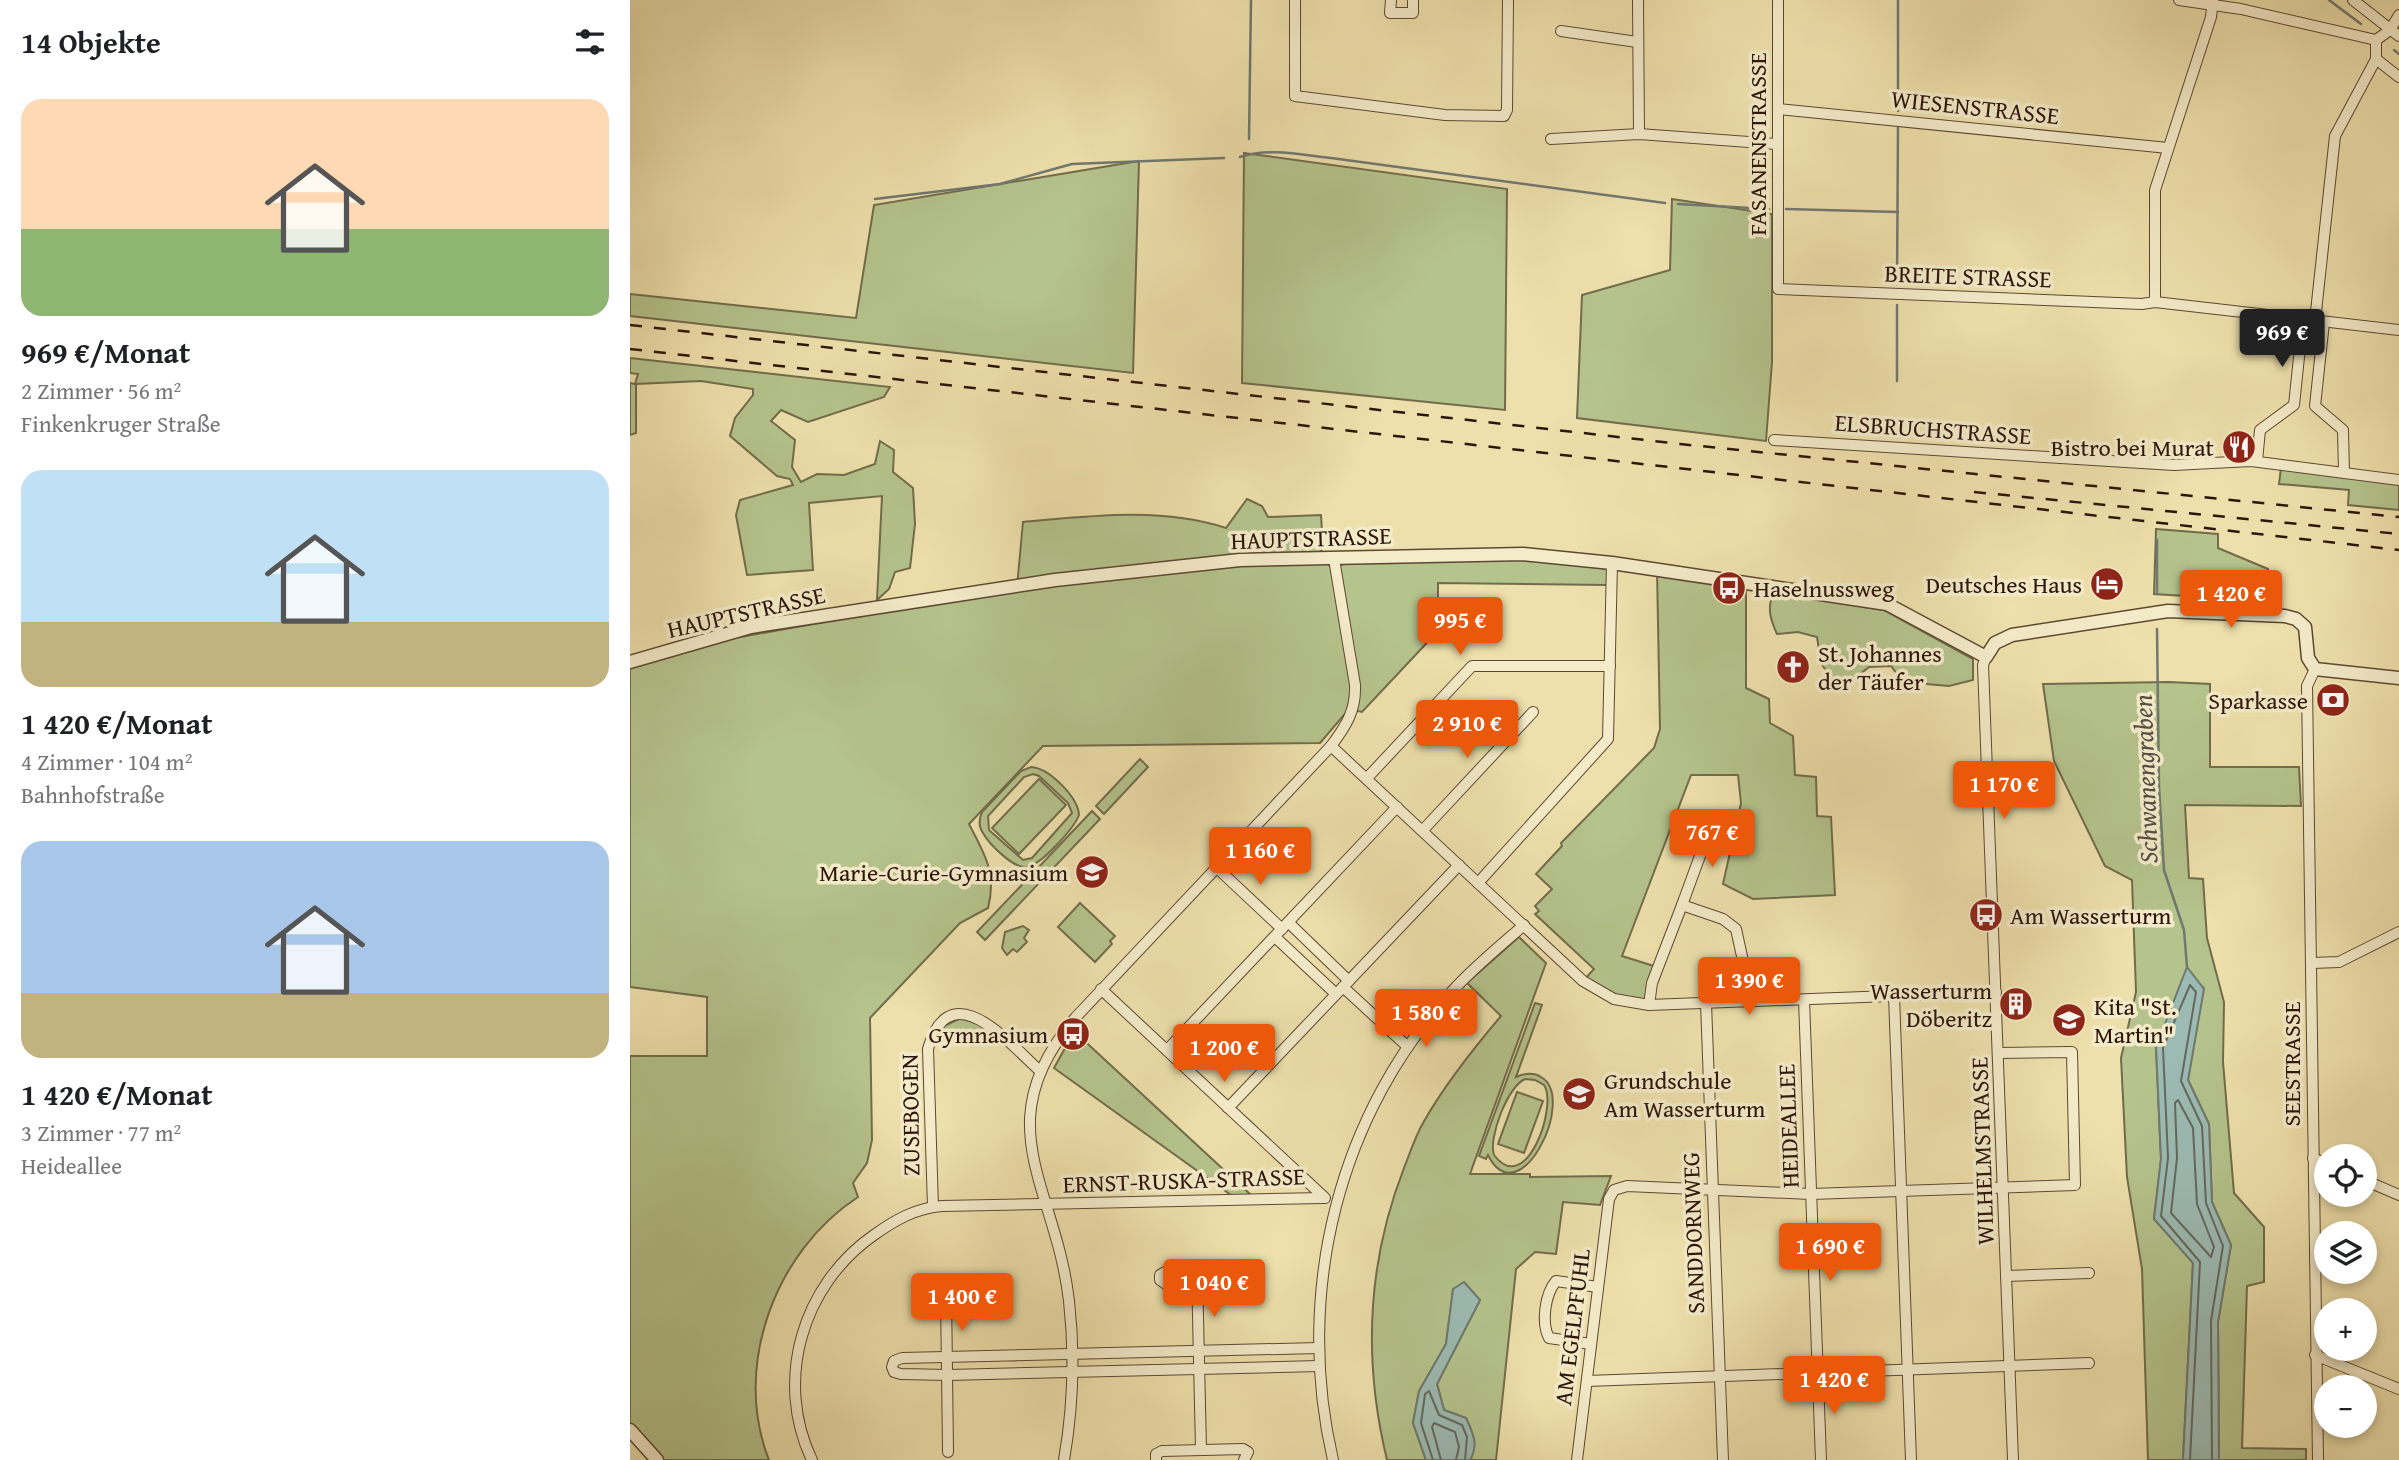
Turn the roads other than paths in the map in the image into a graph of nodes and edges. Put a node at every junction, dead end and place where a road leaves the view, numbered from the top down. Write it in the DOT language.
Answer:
graph roads {
  1 [pos="1295,0"];
  2 [pos="1391,0"];
  3 [pos="1413,0"];
  4 [pos="1508,0"];
  5 [pos="1638,0"];
  6 [pos="1778,0"];
  7 [pos="2179,0"];
  8 [pos="2353,0"];
  9 [pos="2213,2"];
  10 [pos="2399,15"];
  11 [pos="1561,31"];
  12 [pos="2395,33"];
  13 [pos="2376,40"];
  14 [pos="1637,42"];
  15 [pos="2376,60"];
  16 [pos="2399,77"];
  17 [pos="1778,109"];
  18 [pos="1639,134"];
  19 [pos="1551,139"];
  20 [pos="1776,144"];
  21 [pos="2168,148"];
  22 [pos="1777,289"];
  23 [pos="2155,302"];
  24 [pos="2303,319"];
  25 [pos="2320,321"];
  26 [pos="2399,330"];
  27 [pos="1774,440"];
  28 [pos="2257,461"];
  29 [pos="2344,473"];
  30 [pos="2399,480"];
  31 [pos="1334,559"];
  32 [pos="1612,563"];
  33 [pos="1986,657"];
  34 [pos="630,662"];
  35 [pos="1610,666"];
  36 [pos="2315,669"];
  37 [pos="2399,678"];
  38 [pos="1534,712"];
  39 [pos="1331,746"];
  40 [pos="1368,777"];
  41 [pos="1397,807"];
  42 [pos="1713,823"];
  43 [pos="1423,830"];
  44 [pos="1459,865"];
  45 [pos="1216,867"];
  46 [pos="1478,883"];
  47 [pos="1682,905"];
  48 [pos="1524,925"];
  49 [pos="1282,930"];
  50 [pos="2399,932"];
  51 [pos="2311,963"];
  52 [pos="1343,987"];
  53 [pos="1101,989"];
  54 [pos="1996,992"];
  55 [pos="1894,996"];
  56 [pos="1804,1000"];
  57 [pos="1752,1002"];
  58 [pos="1706,1003"];
  59 [pos="1649,1006"];
  60 [pos="1408,1047"];
  61 [pos="1167,1050"];
  62 [pos="1999,1053"];
  63 [pos="1040,1071"];
  64 [pos="1228,1108"];
  65 [pos="2313,1158"];
  66 [pos="2377,1185"];
  67 [pos="2005,1187"];
  68 [pos="1712,1189"];
  69 [pos="1900,1192"];
  70 [pos="2398,1193"];
  71 [pos="1811,1194"];
  72 [pos="1323,1198"];
  73 [pos="1336,1201"];
  74 [pos="1046,1205"];
  75 [pos="933,1207"];
  76 [pos="1197,1271"];
  77 [pos="2089,1273"];
  78 [pos="2007,1276"];
  79 [pos="1198,1283"];
  80 [pos="1598,1286"];
  81 [pos="946,1292"];
  82 [pos="2314,1298"];
  83 [pos="1591,1344"];
  84 [pos="1318,1348"];
  85 [pos="1199,1350"];
  86 [pos="1072,1353"];
  87 [pos="948,1357"];
  88 [pos="2315,1361"];
  89 [pos="2330,1361"];
  90 [pos="2089,1363"];
  91 [pos="1319,1366"];
  92 [pos="2011,1366"];
  93 [pos="1199,1369"];
  94 [pos="1907,1369"];
  95 [pos="1073,1372"];
  96 [pos="1817,1372"];
  97 [pos="948,1375"];
  98 [pos="1720,1376"];
  99 [pos="1587,1381"];
  100 [pos="2399,1389"];
  101 [pos="630,1430"];
  102 [pos="1201,1450"];
  103 [pos="948,1452"];
  104 [pos="657,1460"];
  105 [pos="812,1460"];
  106 [pos="1064,1460"];
  107 [pos="1156,1460"];
  108 [pos="1244,1460"];
  109 [pos="1333,1460"];
  110 [pos="1577,1460"];
  111 [pos="1723,1460"];
  112 [pos="1821,1460"];
  113 [pos="1911,1460"];
  114 [pos="2013,1460"];
  115 [pos="2318,1460"];
  1 -- 4 [label="street"];
  2 -- 3 [label="street"];
  5 -- 14 [label="street"];
  6 -- 17 [label="street, FASANENSTRASSE"];
  7 -- 9 [label="street"];
  8 -- 12 [label="street"];
  9 -- 13 [label="street"];
  9 -- 21 [label="street"];
  10 -- 12 [label="street"];
  11 -- 14 [label="street"];
  12 -- 13 [label="street"];
  13 -- 15 [label="street"];
  14 -- 18 [label="street"];
  15 -- 16 [label="street"];
  15 -- 25 [label="street"];
  17 -- 20 [label="street, FASANENSTRASSE"];
  17 -- 21 [label="street, WIESENSTRASSE"];
  18 -- 19 [label="street"];
  18 -- 20 [label="street"];
  20 -- 22 [label="street, FASANENSTRASSE"];
  21 -- 23 [label="street"];
  22 -- 23 [label="street, BREITE STRASSE"];
  23 -- 24 [label="street, BREITE STRASSE"];
  24 -- 25 [label="street, BREITE STRASSE"];
  24 -- 28 [label="street"];
  25 -- 26 [label="street, BREITE STRASSE"];
  25 -- 29 [label="street"];
  27 -- 28 [label="street, ELSBRUCHSTRASSE"];
  28 -- 29 [label="street, ELSBRUCHSTRASSE"];
  29 -- 30 [label="street, ELSBRUCHSTRASSE"];
  31 -- 32 [label="street, HAUPTSTRASSE"];
  31 -- 34 [label="street, HAUPTSTRASSE"];
  31 -- 39 [label="street"];
  32 -- 33 [label="street, HAUPTSTRASSE"];
  32 -- 35 [label="street"];
  33 -- 36 [label="street"];
  33 -- 54 [label="street, WILHELMSTRASSE"];
  35 -- 40 [label="street"];
  35 -- 46 [label="street"];
  36 -- 37 [label="street"];
  36 -- 51 [label="street, SEESTRASSE"];
  38 -- 43 [label="street"];
  39 -- 40 [label="street"];
  39 -- 45 [label="street"];
  40 -- 41 [label="street"];
  41 -- 43 [label="street"];
  41 -- 49 [label="street"];
  42 -- 47 [label="street"];
  43 -- 44 [label="street"];
  44 -- 46 [label="street"];
  44 -- 52 [label="street"];
  45 -- 49 [label="street"];
  45 -- 53 [label="street"];
  46 -- 48 [label="street"];
  47 -- 57 [label="street"];
  47 -- 59 [label="street"];
  48 -- 59 [label="street"];
  48 -- 60 [label="street"];
  49 -- 52 [label="street"];
  49 -- 52 [label="street"];
  49 -- 61 [label="street"];
  50 -- 51 [label="street"];
  51 -- 65 [label="street, SEESTRASSE"];
  52 -- 60 [label="street"];
  52 -- 64 [label="street"];
  53 -- 61 [label="street"];
  53 -- 63 [label="street"];
  54 -- 55 [label="street"];
  54 -- 62 [label="street, WILHELMSTRASSE"];
  55 -- 56 [label="street"];
  55 -- 69 [label="street"];
  56 -- 57 [label="street"];
  56 -- 71 [label="street, HEIDEALLEE"];
  57 -- 58 [label="street"];
  58 -- 59 [label="street"];
  58 -- 68 [label="street, SANDDORNWEG"];
  60 -- 73 [label="street"];
  61 -- 64 [label="street"];
  62 -- 67 [label="street, WILHELMSTRASSE"];
  62 -- 67 [label="street"];
  63 -- 74 [label="street"];
  63 -- 75 [label="street, ZUSEBOGEN"];
  64 -- 72 [label="street"];
  65 -- 82 [label="street, SEESTRASSE"];
  66 -- 70 [label="street"];
  67 -- 69 [label="street"];
  67 -- 78 [label="street, WILHELMSTRASSE"];
  68 -- 71 [label="street"];
  68 -- 80 [label="street, AM EGELPFUHL"];
  68 -- 98 [label="street, SANDDORNWEG"];
  69 -- 71 [label="street"];
  69 -- 94 [label="street"];
  71 -- 96 [label="street, HEIDEALLEE"];
  72 -- 73 [label="street, ERNST-RUSKA-STRASSE"];
  72 -- 74 [label="street, ERNST-RUSKA-STRASSE"];
  73 -- 84 [label="street"];
  74 -- 75 [label="street, ERNST-RUSKA-STRASSE"];
  74 -- 86 [label="street"];
  75 -- 105 [label="street, ERNST-RUSKA-STRASSE"];
  76 -- 79 [label="street"];
  76 -- 79 [label="street"];
  76 -- 79 [label="street"];
  77 -- 78 [label="street"];
  78 -- 92 [label="street, WILHELMSTRASSE"];
  79 -- 85 [label="street"];
  80 -- 83 [label="street, AM EGELPFUHL"];
  80 -- 83 [label="street"];
  81 -- 87 [label="street"];
  83 -- 99 [label="street, AM EGELPFUHL"];
  84 -- 85 [label="street"];
  84 -- 91 [label="street"];
  85 -- 86 [label="street"];
  85 -- 93 [label="street"];
  86 -- 87 [label="street"];
  86 -- 95 [label="street"];
  87 -- 97 [label="street"];
  87 -- 97 [label="street"];
  88 -- 115 [label="street, SEESTRASSE"];
  89 -- 100 [label="street"];
  90 -- 92 [label="street"];
  91 -- 93 [label="street"];
  91 -- 109 [label="street"];
  92 -- 94 [label="street"];
  92 -- 114 [label="street, WILHELMSTRASSE"];
  93 -- 95 [label="street"];
  93 -- 102 [label="street"];
  94 -- 96 [label="street"];
  94 -- 113 [label="street"];
  95 -- 97 [label="street"];
  95 -- 106 [label="street"];
  96 -- 98 [label="street"];
  96 -- 112 [label="street, HEIDEALLEE"];
  97 -- 103 [label="street"];
  98 -- 99 [label="street"];
  98 -- 111 [label="street, SANDDORNWEG"];
  99 -- 110 [label="street, AM EGELPFUHL"];
  101 -- 104 [label="street"];
  102 -- 107 [label="street"];
  102 -- 108 [label="street"];
}
